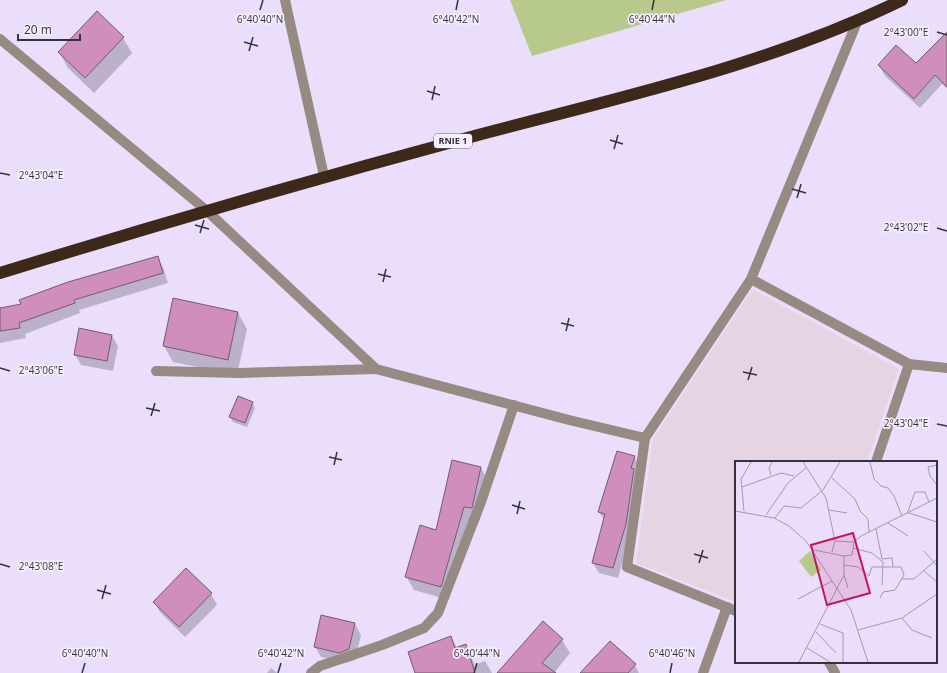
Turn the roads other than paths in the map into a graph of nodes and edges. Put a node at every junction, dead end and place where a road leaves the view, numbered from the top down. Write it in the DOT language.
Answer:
graph roads {
  1 [pos="285,0"];
  2 [pos="902,0"];
  3 [pos="857,22"];
  4 [pos="0,39"];
  5 [pos="324,176"];
  6 [pos="206,210"];
  7 [pos="0,273"];
  8 [pos="751,279"];
  9 [pos="909,364"];
  10 [pos="947,368"];
  11 [pos="376,369"];
  12 [pos="156,371"];
  13 [pos="514,405"];
  14 [pos="645,438"];
  15 [pos="876,461"];
  16 [pos="732,609"];
  17 [pos="829,663"];
  18 [pos="311,673"];
  19 [pos="703,673"];
  20 [pos="834,673"];
  1 -- 5 [label="street"];
  2 -- 3 [label="highway, RNIE 1"];
  3 -- 5 [label="highway, RNIE 1"];
  3 -- 8 [label="street"];
  4 -- 6 [label="street"];
  5 -- 6 [label="highway, RNIE 1"];
  6 -- 7 [label="highway, RNIE 1"];
  6 -- 11 [label="street"];
  8 -- 9 [label="street"];
  8 -- 14 [label="street"];
  9 -- 10 [label="street"];
  9 -- 15 [label="street"];
  11 -- 12 [label="street"];
  11 -- 13 [label="street"];
  13 -- 14 [label="street"];
  13 -- 18 [label="street"];
  14 -- 16 [label="street"];
  16 -- 19 [label="street"];
  17 -- 20 [label="street"];
}
